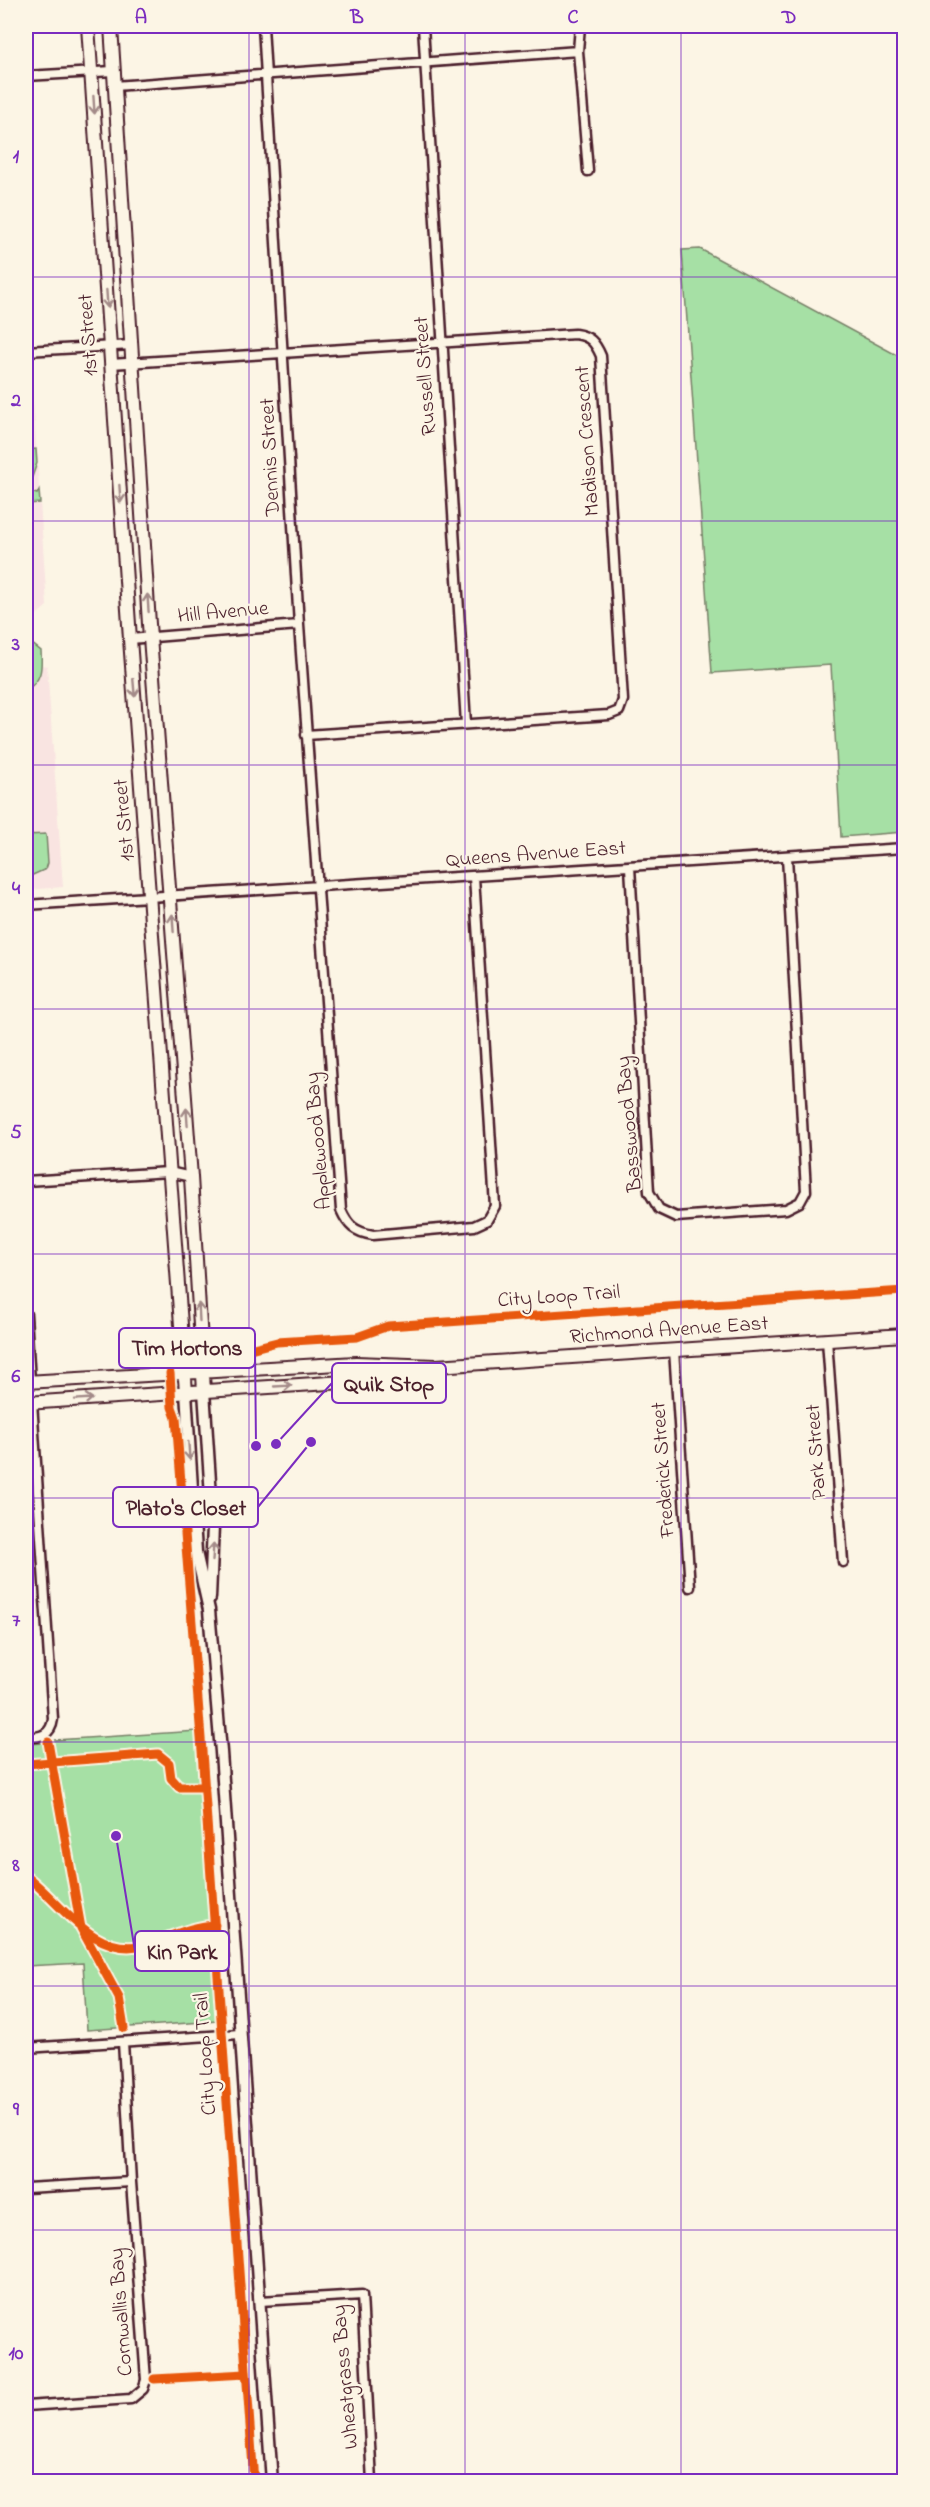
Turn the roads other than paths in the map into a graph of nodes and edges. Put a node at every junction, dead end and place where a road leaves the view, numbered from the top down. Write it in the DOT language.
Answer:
graph roads {
  1 [pos="88,26"];
  2 [pos="111,26"];
  3 [pos="263,26"];
  4 [pos="423,26"];
  5 [pos="580,26"];
  6 [pos="578,51"];
  7 [pos="424,62"];
  8 [pos="113,71"];
  9 [pos="92,72"];
  10 [pos="265,74"];
  11 [pos="26,76"];
  12 [pos="115,86"];
  13 [pos="588,171"];
  14 [pos="442,342"];
  15 [pos="132,345"];
  16 [pos="110,346"];
  17 [pos="26,351"];
  18 [pos="284,352"];
  19 [pos="133,363"];
  20 [pos="111,364"];
  21 [pos="299,625"];
  22 [pos="151,637"];
  23 [pos="130,639"];
  24 [pos="466,724"];
  25 [pos="306,735"];
  26 [pos="904,848"];
  27 [pos="787,857"];
  28 [pos="630,867"];
  29 [pos="474,877"];
  30 [pos="319,887"];
  31 [pos="171,896"];
  32 [pos="150,898"];
  33 [pos="26,905"];
  34 [pos="170,1172"];
  35 [pos="191,1177"];
  36 [pos="26,1181"];
  37 [pos="26,1314"];
  38 [pos="904,1335"];
  39 [pos="827,1340"];
  40 [pos="674,1350"];
  41 [pos="436,1366"];
  42 [pos="202,1371"];
  43 [pos="184,1372"];
  44 [pos="28,1382"];
  45 [pos="204,1391"];
  46 [pos="186,1392"];
  47 [pos="29,1402"];
  48 [pos="843,1562"];
  49 [pos="690,1587"];
  50 [pos="209,1610"];
  51 [pos="26,1738"];
  52 [pos="240,2034"];
  53 [pos="123,2042"];
  54 [pos="26,2048"];
  55 [pos="131,2182"];
  56 [pos="26,2188"];
  57 [pos="260,2301"];
  58 [pos="26,2406"];
  59 [pos="272,2481"];
  60 [pos="372,2481"];
  1 -- 9 [label="main road, 1st Street"];
  2 -- 8 [label="main road, 1st Street"];
  3 -- 10 [label="street, Dennis Street"];
  4 -- 7 [label="street, Russell Street"];
  5 -- 6 [label="street"];
  6 -- 7 [label="street"];
  6 -- 13 [label="street"];
  7 -- 10 [label="street"];
  7 -- 14 [label="street, Russell Street"];
  8 -- 9 [label="street"];
  8 -- 12 [label="main road, 1st Street"];
  9 -- 11 [label="street"];
  9 -- 16 [label="main road, 1st Street, one-way"];
  10 -- 12 [label="street"];
  10 -- 18 [label="street, Dennis Street"];
  12 -- 15 [label="main road, 1st Street"];
  14 -- 18 [label="street, Madison Crescent"];
  14 -- 24 [label="street, Russell Street"];
  14 -- 24 [label="street, Madison Crescent"];
  15 -- 16 [label="street"];
  15 -- 19 [label="main road, 1st Street"];
  16 -- 17 [label="street"];
  16 -- 20 [label="main road, 1st Street"];
  18 -- 19 [label="street, Madison Crescent"];
  18 -- 21 [label="street, Dennis Street"];
  19 -- 20 [label="street, Madison Crescent"];
  22 -- 19 [label="main road, 1st Street, one-way"];
  20 -- 23 [label="main road, 1st Street, one-way"];
  21 -- 22 [label="street, Hill Avenue"];
  21 -- 25 [label="street, Dennis Street"];
  22 -- 23 [label="street, Hill Avenue"];
  22 -- 31 [label="main road, 1st Street"];
  23 -- 32 [label="main road, 1st Street, one-way"];
  24 -- 25 [label="street, Madison Crescent"];
  25 -- 30 [label="street, Dennis Street"];
  26 -- 27 [label="street, Queens Avenue East"];
  27 -- 28 [label="street, Queens Avenue East"];
  27 -- 28 [label="street, Basswood Bay"];
  28 -- 29 [label="street, Queens Avenue East"];
  29 -- 30 [label="street, Queens Avenue East"];
  29 -- 30 [label="street, Applewood Bay"];
  30 -- 31 [label="street, Queens Avenue East"];
  31 -- 32 [label="street, Queens Avenue East"];
  35 -- 31 [label="main road, 1st Street, one-way"];
  32 -- 33 [label="street, Queens Avenue East"];
  32 -- 34 [label="main road, 1st Street"];
  34 -- 35 [label="street"];
  34 -- 36 [label="street"];
  34 -- 43 [label="main road, 1st Street"];
  42 -- 35 [label="main road, 1st Street, one-way"];
  37 -- 44 [label="street"];
  38 -- 39 [label="main road, Richmond Avenue East"];
  39 -- 40 [label="main road, Richmond Avenue East"];
  39 -- 48 [label="street, Park Street"];
  40 -- 41 [label="main road, Richmond Avenue East"];
  40 -- 49 [label="street, Frederick Street"];
  41 -- 42 [label="main road, Richmond Avenue East"];
  45 -- 41 [label="main road, Richmond Avenue East, one-way"];
  42 -- 43 [label="main road, Richmond Avenue East"];
  42 -- 45 [label="main road, 1st Street"];
  43 -- 44 [label="main road, Richmond Avenue East"];
  43 -- 46 [label="main road, 1st Street"];
  45 -- 46 [label="main road, Richmond Avenue East"];
  50 -- 45 [label="street, 1st Street, one-way"];
  47 -- 46 [label="main road, Richmond Avenue East, one-way"];
  46 -- 50 [label="street, 1st Street, one-way"];
  47 -- 51 [label="street"];
  50 -- 52 [label="street, 1st Street"];
  52 -- 53 [label="street"];
  52 -- 57 [label="street, 1st Street"];
  53 -- 54 [label="street"];
  53 -- 55 [label="street"];
  55 -- 56 [label="street"];
  55 -- 58 [label="street, Cornwallis Bay"];
  57 -- 59 [label="street, 1st Street"];
  57 -- 60 [label="street, Wheatgrass Bay"];
}
